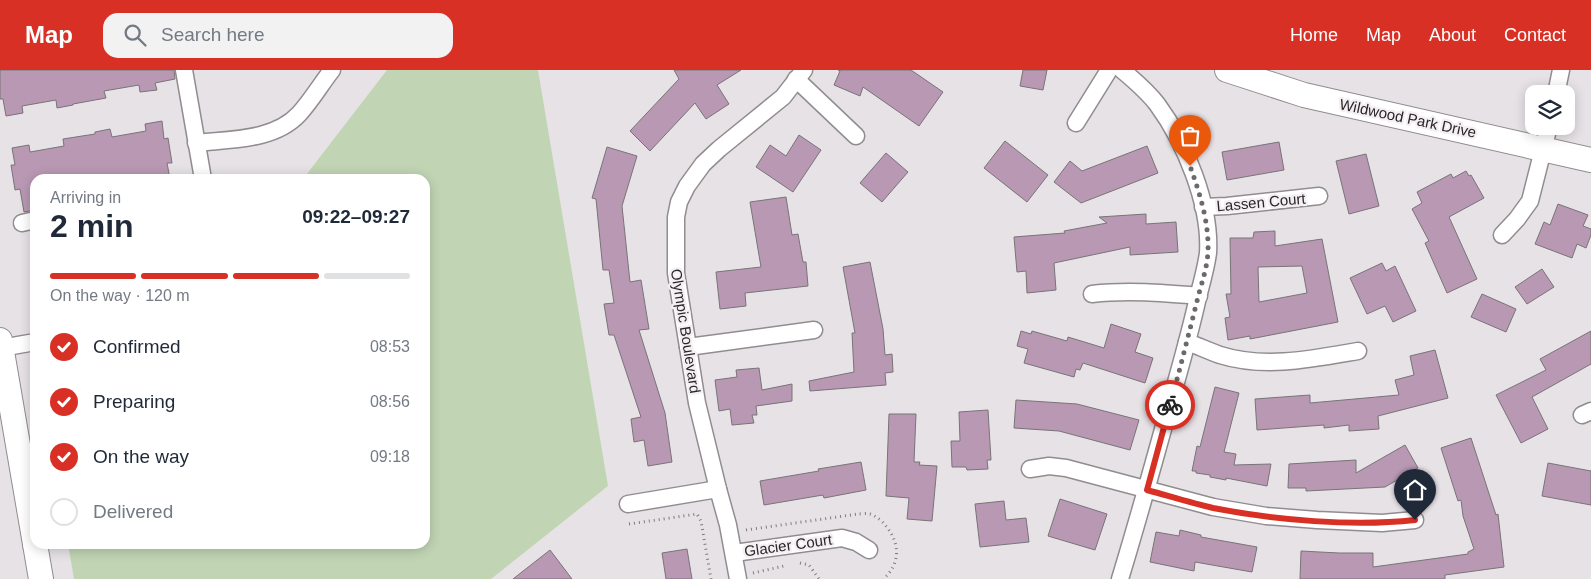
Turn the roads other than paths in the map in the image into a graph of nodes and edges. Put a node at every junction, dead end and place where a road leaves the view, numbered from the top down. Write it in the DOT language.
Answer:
graph roads {
  1 [pos="184,70"];
  2 [pos="332,70"];
  3 [pos="1108,70"];
  4 [pos="1122,70"];
  5 [pos="1227,70"];
  6 [pos="1561,70"];
  7 [pos="800,75"];
  8 [pos="1558,85"];
  9 [pos="1076,123"];
  10 [pos="856,136"];
  11 [pos="1546,137"];
  12 [pos="196,143"];
  13 [pos="1591,160"];
  14 [pos="202,174"];
  15 [pos="1319,196"];
  16 [pos="1203,207"];
  17 [pos="1502,236"];
  18 [pos="1092,294"];
  19 [pos="1199,296"];
  20 [pos="814,330"];
  21 [pos="30,342"];
  22 [pos="1187,342"];
  23 [pos="1,344"];
  24 [pos="688,347"];
  25 [pos="1358,351"];
  26 [pos="1030,469"];
  27 [pos="718,489"];
  28 [pos="1147,490"];
  29 [pos="628,504"];
  30 [pos="30,515"];
  31 [pos="1415,520"];
  32 [pos="36,549"];
  33 [pos="869,550"];
  34 [pos="734,553"];
  35 [pos="745,578"];
  36 [pos="41,579"];
  37 [pos="1120,579"];
  1 -- 12 [label="street"];
  2 -- 12 [label="street"];
  3 -- 9 [label="street"];
  4 -- 16 [label="street"];
  5 -- 11 [label="street, Wildwood Park Drive"];
  6 -- 8 [label="street"];
  7 -- 10 [label="street"];
  7 -- 24 [label="street, Olympic Boulevard"];
  11 -- 13 [label="street, Wildwood Park Drive"];
  11 -- 17 [label="street"];
  12 -- 14 [label="street"];
  15 -- 16 [label="street, Lassen Court"];
  16 -- 19 [label="street"];
  18 -- 19 [label="street"];
  19 -- 22 [label="street"];
  20 -- 24 [label="street"];
  21 -- 23 [label="street"];
  22 -- 25 [label="street"];
  22 -- 28 [label="street"];
  23 -- 30 [label="street"];
  24 -- 27 [label="street, Olympic Boulevard"];
  26 -- 28 [label="street"];
  27 -- 29 [label="street"];
  27 -- 34 [label="street, Olympic Boulevard"];
  28 -- 31 [label="street"];
  28 -- 37 [label="street"];
  32 -- 36 [label="street"];
  33 -- 34 [label="street, Glacier Court"];
  34 -- 35 [label="street, Olympic Boulevard"];
}
